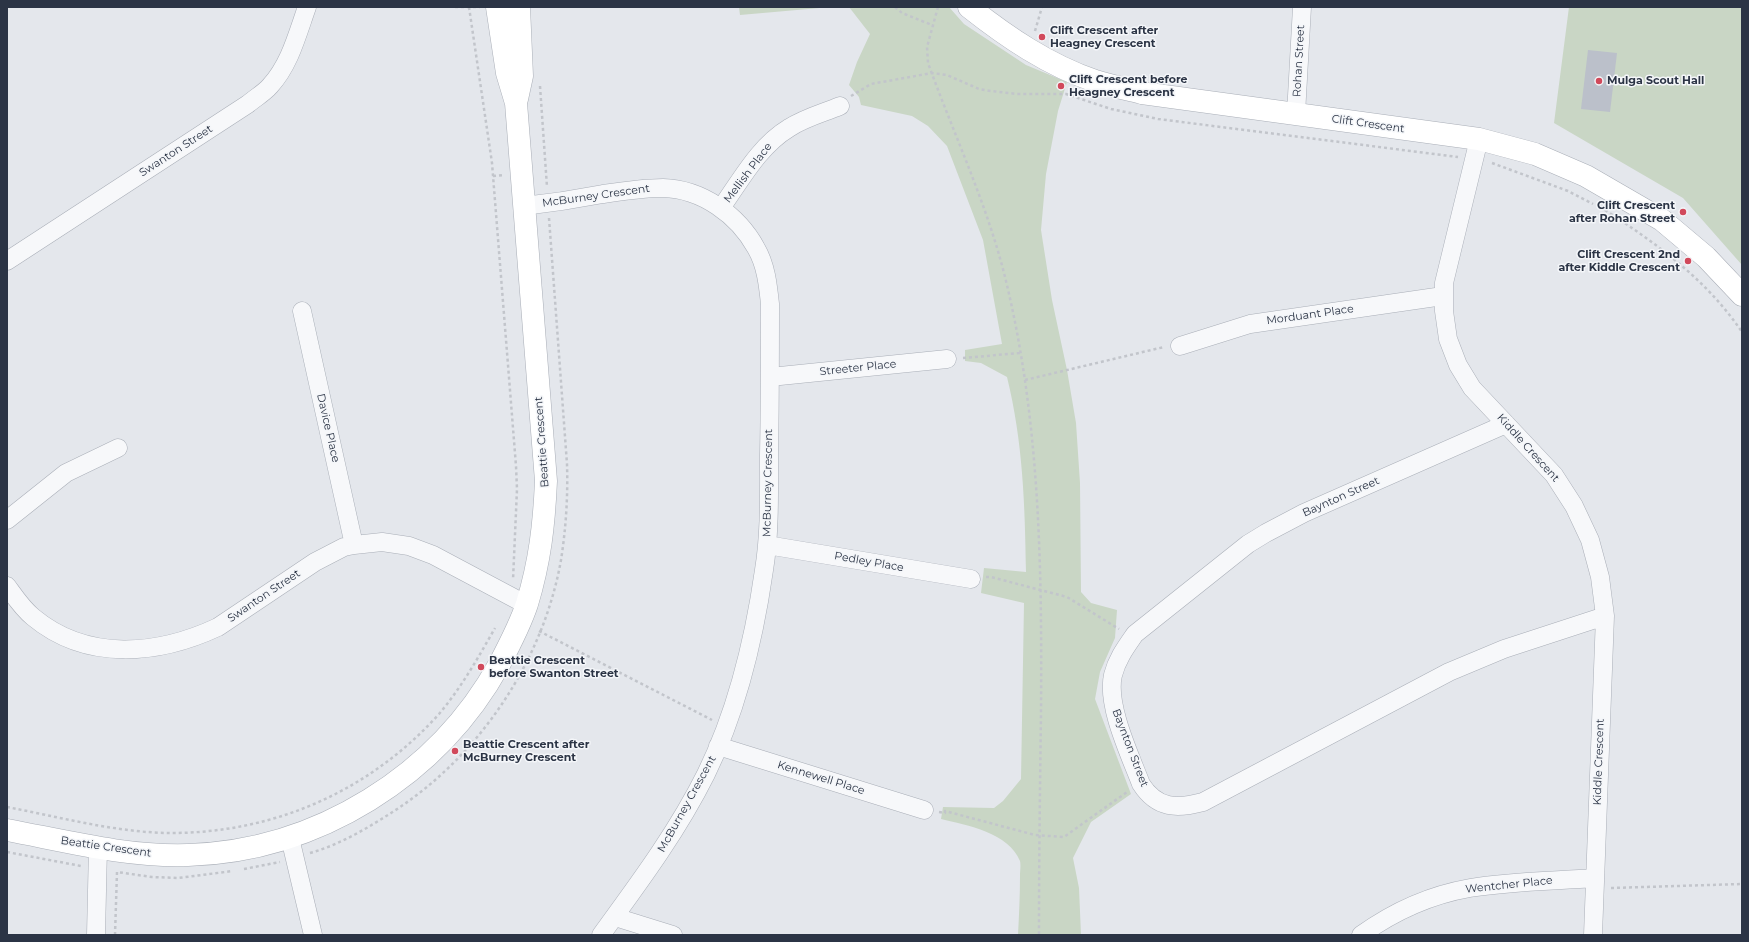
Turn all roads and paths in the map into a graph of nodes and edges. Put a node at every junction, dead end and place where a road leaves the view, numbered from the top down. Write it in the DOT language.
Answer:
graph roads {
  1 [pos="307,7"];
  2 [pos="455,7"];
  3 [pos="469,7"];
  4 [pos="480,7"];
  5 [pos="498,7"];
  6 [pos="519,7"];
  7 [pos="895,7"];
  8 [pos="938,7"];
  9 [pos="969,7"];
  10 [pos="1042,7"];
  11 [pos="1302,7"];
  12 [pos="932,25"];
  13 [pos="1034,32"];
  14 [pos="932,73"];
  15 [pos="540,85"];
  16 [pos="516,103"];
  17 [pos="840,106"];
  18 [pos="1296,114"];
  19 [pos="1479,139"];
  20 [pos="1457,157"];
  21 [pos="1486,168"];
  22 [pos="546,171"];
  23 [pos="1595,204"];
  24 [pos="524,206"];
  25 [pos="721,208"];
  26 [pos="1601,208"];
  27 [pos="552,212"];
  28 [pos="549,217"];
  29 [pos="7,261"];
  30 [pos="1742,295"];
  31 [pos="1443,296"];
  32 [pos="302,311"];
  33 [pos="1742,332"];
  34 [pos="1180,346"];
  35 [pos="1020,353"];
  36 [pos="947,359"];
  37 [pos="770,378"];
  38 [pos="1025,380"];
  39 [pos="1506,424"];
  40 [pos="118,448"];
  41 [pos="7,520"];
  42 [pos="354,545"];
  43 [pos="767,545"];
  44 [pos="971,579"];
  45 [pos="7,586"];
  46 [pos="1041,591"];
  47 [pos="523,613"];
  48 [pos="1605,616"];
  49 [pos="1135,634"];
  50 [pos="725,726"];
  51 [pos="718,746"];
  52 [pos="1141,784"];
  53 [pos="924,810"];
  54 [pos="7,830"];
  55 [pos="1040,836"];
  56 [pos="290,838"];
  57 [pos="98,847"];
  58 [pos="7,852"];
  59 [pos="283,861"];
  60 [pos="79,866"];
  61 [pos="1595,883"];
  62 [pos="1742,884"];
  63 [pos="614,917"];
  64 [pos="96,935"];
  65 [pos="115,935"];
  66 [pos="312,935"];
  67 [pos="601,935"];
  68 [pos="673,935"];
  69 [pos="1039,935"];
  70 [pos="1360,935"];
  71 [pos="1593,935"];
  1 -- 29 [label="street, Swanton Street"];
  2 -- 3 [label="path"];
  3 -- 4 [label="path"];
  5 -- 16 [label="street, Beattie Crescent"];
  6 -- 16 [label="street, Beattie Crescent"];
  7 -- 12 [label="path"];
  8 -- 12 [label="path"];
  9 -- 18 [label="street, Clift Crescent"];
  10 -- 13 [label="path"];
  11 -- 18 [label="street, Rohan Street"];
  12 -- 14 [label="path"];
  14 -- 17 [label="path"];
  14 -- 20 [label="path"];
  14 -- 35 [label="path"];
  15 -- 22 [label="path"];
  16 -- 24 [label="street, Beattie Crescent"];
  17 -- 25 [label="street, Mellish Place"];
  18 -- 19 [label="street, Clift Crescent"];
  19 -- 30 [label="street, Clift Crescent"];
  19 -- 31 [label="street, Kiddle Crescent"];
  21 -- 23 [label="path"];
  24 -- 25 [label="street, McBurney Crescent"];
  24 -- 47 [label="street, Beattie Crescent"];
  25 -- 37 [label="street, McBurney Crescent"];
  26 -- 33 [label="path"];
  27 -- 28 [label="path"];
  31 -- 34 [label="street, Morduant Place"];
  31 -- 39 [label="street, Kiddle Crescent"];
  32 -- 42 [label="street, Davice Place"];
  34 -- 38 [label="path"];
  35 -- 36 [label="path"];
  35 -- 38 [label="path"];
  36 -- 37 [label="street, Streeter Place"];
  37 -- 43 [label="street, McBurney Crescent"];
  38 -- 46 [label="path"];
  39 -- 48 [label="street, Kiddle Crescent"];
  39 -- 49 [label="street, Baynton Street"];
  40 -- 41 [label="street"];
  42 -- 45 [label="street, Swanton Street"];
  42 -- 47 [label="street, Swanton Street"];
  43 -- 44 [label="street, Pedley Place"];
  43 -- 50 [label="street, McBurney Crescent"];
  44 -- 46 [label="path"];
  46 -- 49 [label="path"];
  46 -- 55 [label="path"];
  47 -- 50 [label="path"];
  47 -- 56 [label="street, Beattie Crescent"];
  48 -- 52 [label="street, Baynton Street"];
  48 -- 61 [label="street, Kiddle Crescent"];
  49 -- 52 [label="street, Baynton Street"];
  50 -- 51 [label="street, McBurney Crescent"];
  51 -- 53 [label="street, Kennewell Place"];
  51 -- 63 [label="street, McBurney Crescent"];
  52 -- 55 [label="path"];
  53 -- 55 [label="path"];
  54 -- 57 [label="street, Beattie Crescent"];
  55 -- 69 [label="path"];
  56 -- 57 [label="street, Beattie Crescent"];
  56 -- 66 [label="street"];
  57 -- 64 [label="street"];
  58 -- 60 [label="path"];
  59 -- 65 [label="path"];
  61 -- 62 [label="path"];
  61 -- 70 [label="street, Wentcher Place"];
  61 -- 71 [label="street, Kiddle Crescent"];
  63 -- 67 [label="street, McBurney Crescent"];
  63 -- 68 [label="street"];
}
